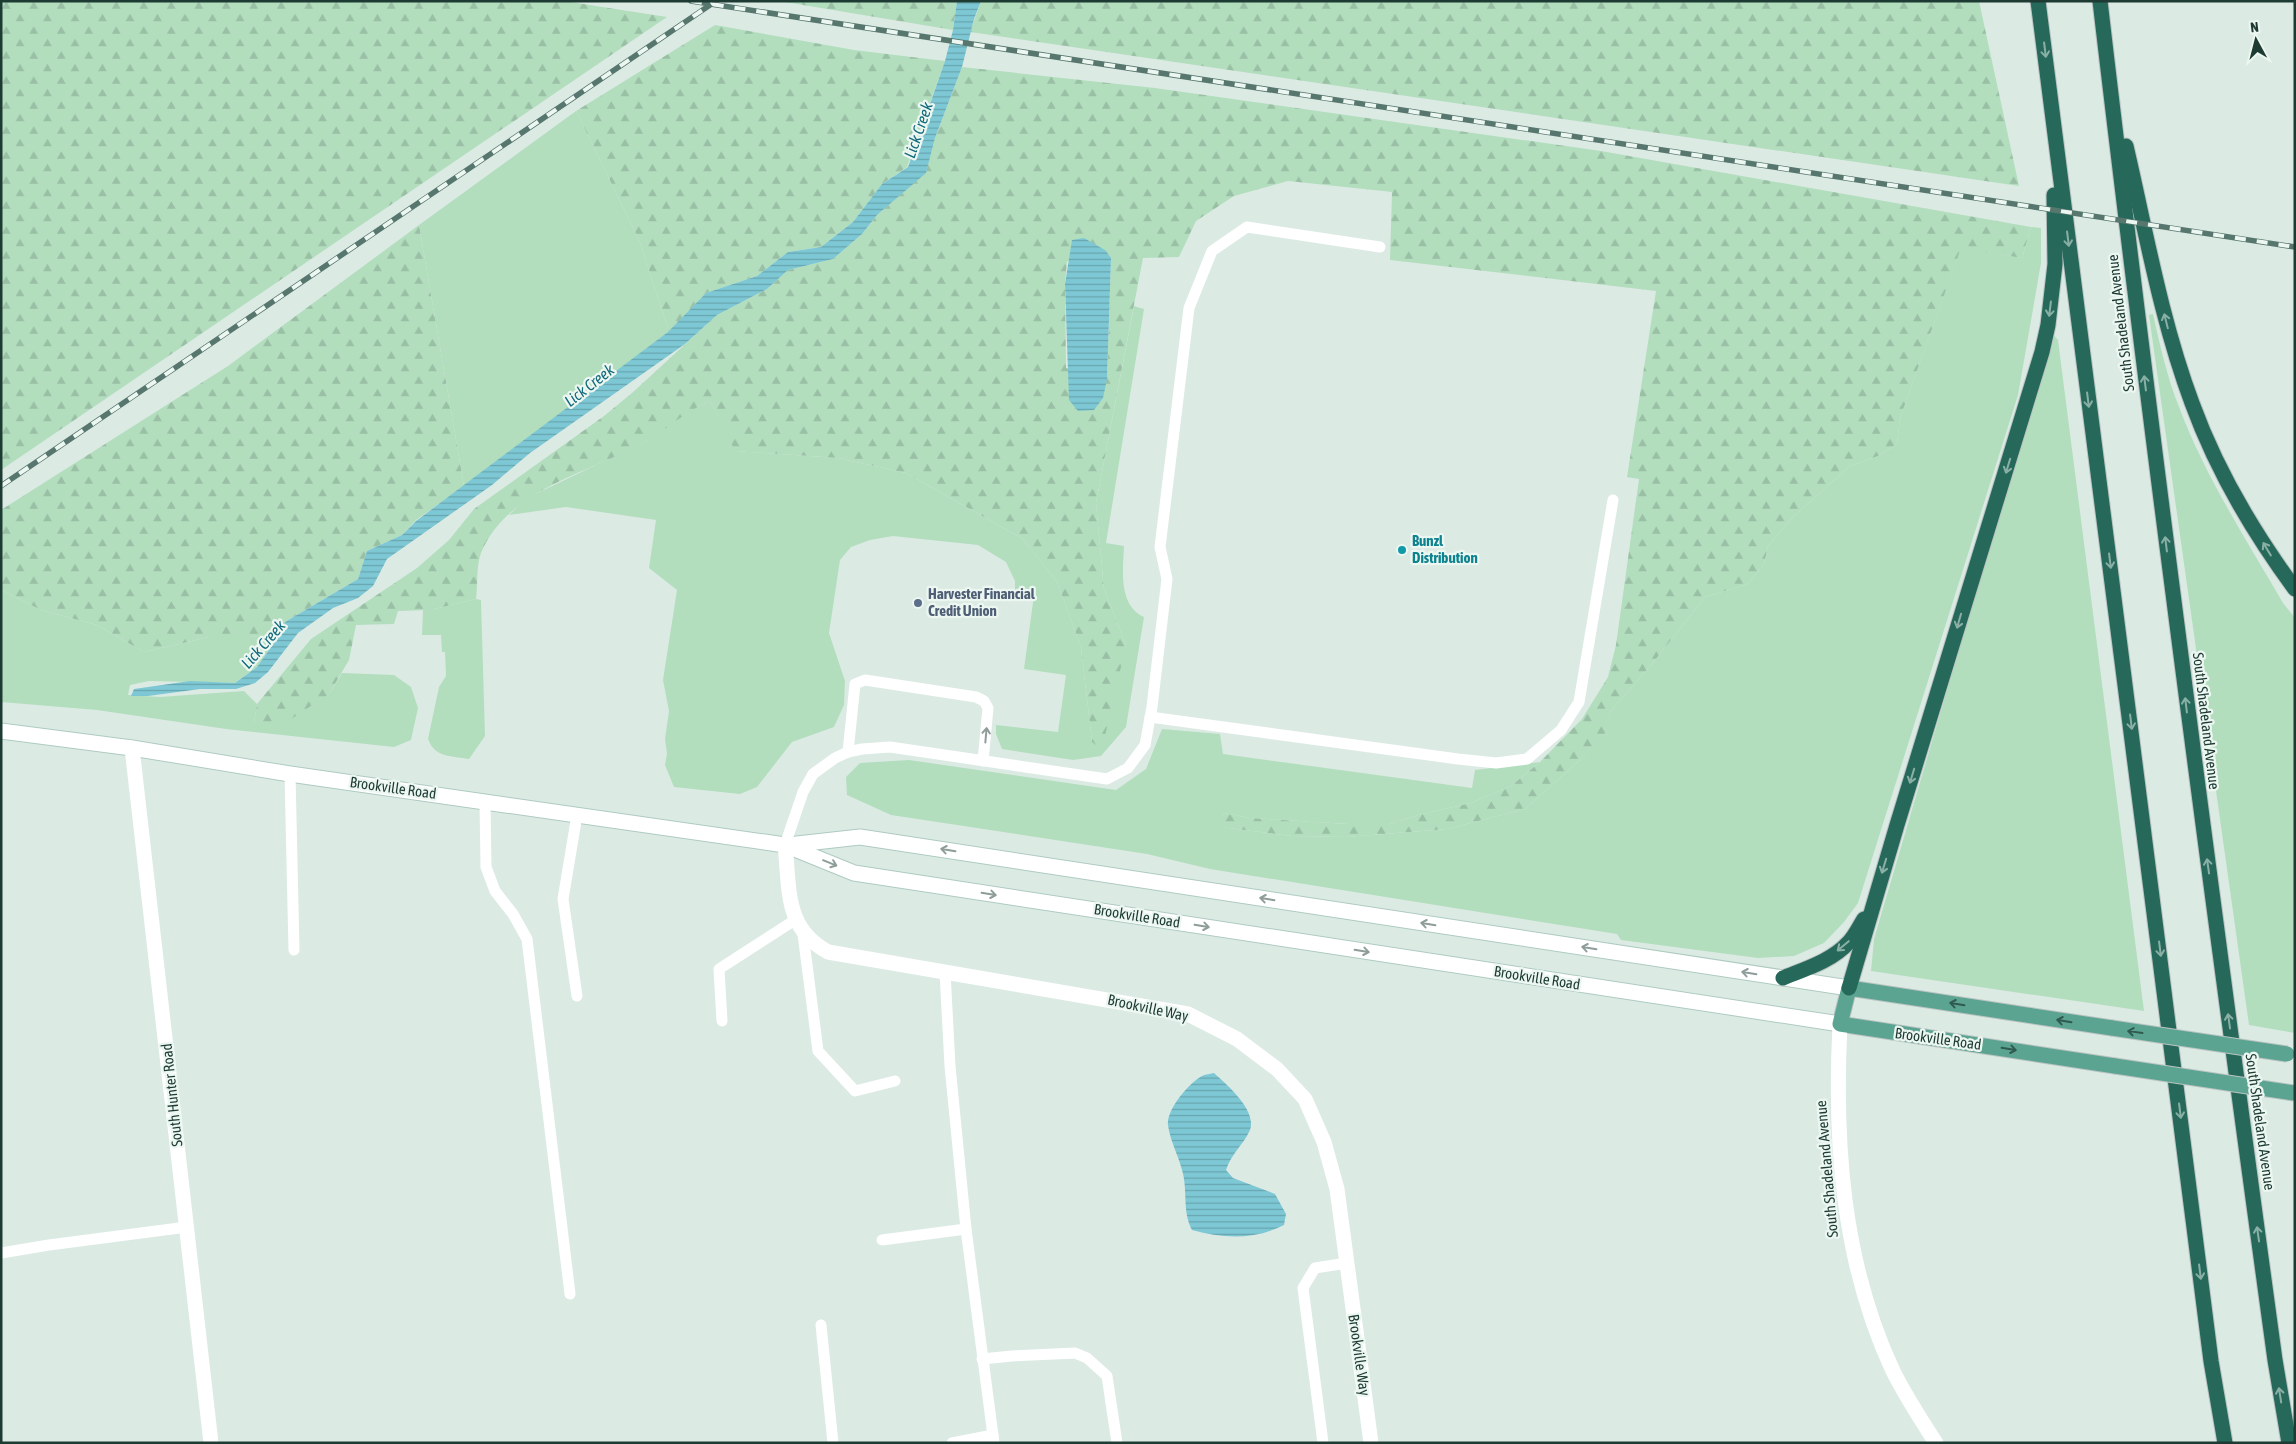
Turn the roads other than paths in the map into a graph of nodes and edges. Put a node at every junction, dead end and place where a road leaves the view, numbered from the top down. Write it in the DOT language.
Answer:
graph roads {
  1 [pos="2038,1"];
  2 [pos="2100,1"];
  3 [pos="2109,74"];
  4 [pos="2051,103"];
  5 [pos="1380,247"];
  6 [pos="1613,500"];
  7 [pos="2295,588"];
  8 [pos="1150,717"];
  9 [pos="1,731"];
  10 [pos="132,748"];
  11 [pos="848,752"];
  12 [pos="983,761"];
  13 [pos="290,774"];
  14 [pos="486,802"];
  15 [pos="577,815"];
  16 [pos="785,845"];
  17 [pos="1872,907"];
  18 [pos="795,920"];
  19 [pos="803,934"];
  20 [pos="294,950"];
  21 [pos="945,972"];
  22 [pos="1783,978"];
  23 [pos="1849,988"];
  24 [pos="576,996"];
  25 [pos="722,1021"];
  26 [pos="1840,1024"];
  27 [pos="2291,1055"];
  28 [pos="895,1081"];
  29 [pos="2295,1093"];
  30 [pos="187,1227"];
  31 [pos="966,1229"];
  32 [pos="882,1240"];
  33 [pos="1,1253"];
  34 [pos="1347,1263"];
  35 [pos="570,1294"];
  36 [pos="821,1325"];
  37 [pos="982,1359"];
  38 [pos="993,1439"];
  39 [pos="212,1443"];
  40 [pos="833,1443"];
  41 [pos="952,1443"];
  42 [pos="1117,1443"];
  43 [pos="1323,1443"];
  44 [pos="1371,1443"];
  45 [pos="1936,1443"];
  46 [pos="2224,1443"];
  47 [pos="2289,1443"];
  1 -- 4 [label="highway, one-way"];
  2 -- 3 [label="highway, South Shadeland Avenue"];
  7 -- 3 [label="highway, one-way"];
  47 -- 3 [label="highway, South Shadeland Avenue, one-way"];
  4 -- 17 [label="highway, one-way"];
  4 -- 46 [label="highway, one-way"];
  5 -- 8 [label="lane"];
  6 -- 8 [label="lane"];
  8 -- 12 [label="lane"];
  9 -- 10 [label="main road, Brookville Road"];
  10 -- 13 [label="main road, Brookville Road"];
  10 -- 30 [label="main road, South Hunter Road"];
  11 -- 12 [label="lane"];
  12 -- 11 [label="lane, one-way"];
  11 -- 16 [label="lane"];
  13 -- 14 [label="main road, Brookville Road"];
  13 -- 20 [label="lane"];
  14 -- 15 [label="main road, Brookville Road"];
  14 -- 35 [label="lane"];
  15 -- 16 [label="main road, Brookville Road"];
  15 -- 24 [label="lane"];
  16 -- 18 [label="main road, Brookville Way"];
  22 -- 16 [label="main road, Brookville Road, one-way"];
  16 -- 26 [label="main road, Brookville Road, one-way"];
  17 -- 22 [label="highway, one-way"];
  17 -- 23 [label="highway"];
  18 -- 19 [label="main road, Brookville Way"];
  18 -- 25 [label="lane"];
  19 -- 21 [label="main road, Brookville Way"];
  19 -- 28 [label="lane"];
  21 -- 31 [label="lane"];
  21 -- 34 [label="main road, Brookville Way"];
  22 -- 23 [label="main road, Brookville Road"];
  23 -- 26 [label="main road"];
  27 -- 23 [label="main road, Brookville Road, one-way, bridge"];
  26 -- 29 [label="main road, Brookville Road, one-way, bridge"];
  26 -- 45 [label="main road, South Shadeland Avenue"];
  30 -- 33 [label="lane"];
  30 -- 39 [label="main road, South Hunter Road"];
  31 -- 32 [label="lane"];
  31 -- 37 [label="lane"];
  34 -- 43 [label="lane"];
  34 -- 44 [label="main road, Brookville Way"];
  36 -- 40 [label="lane"];
  37 -- 38 [label="lane"];
  37 -- 42 [label="lane"];
  38 -- 41 [label="lane"];
}
